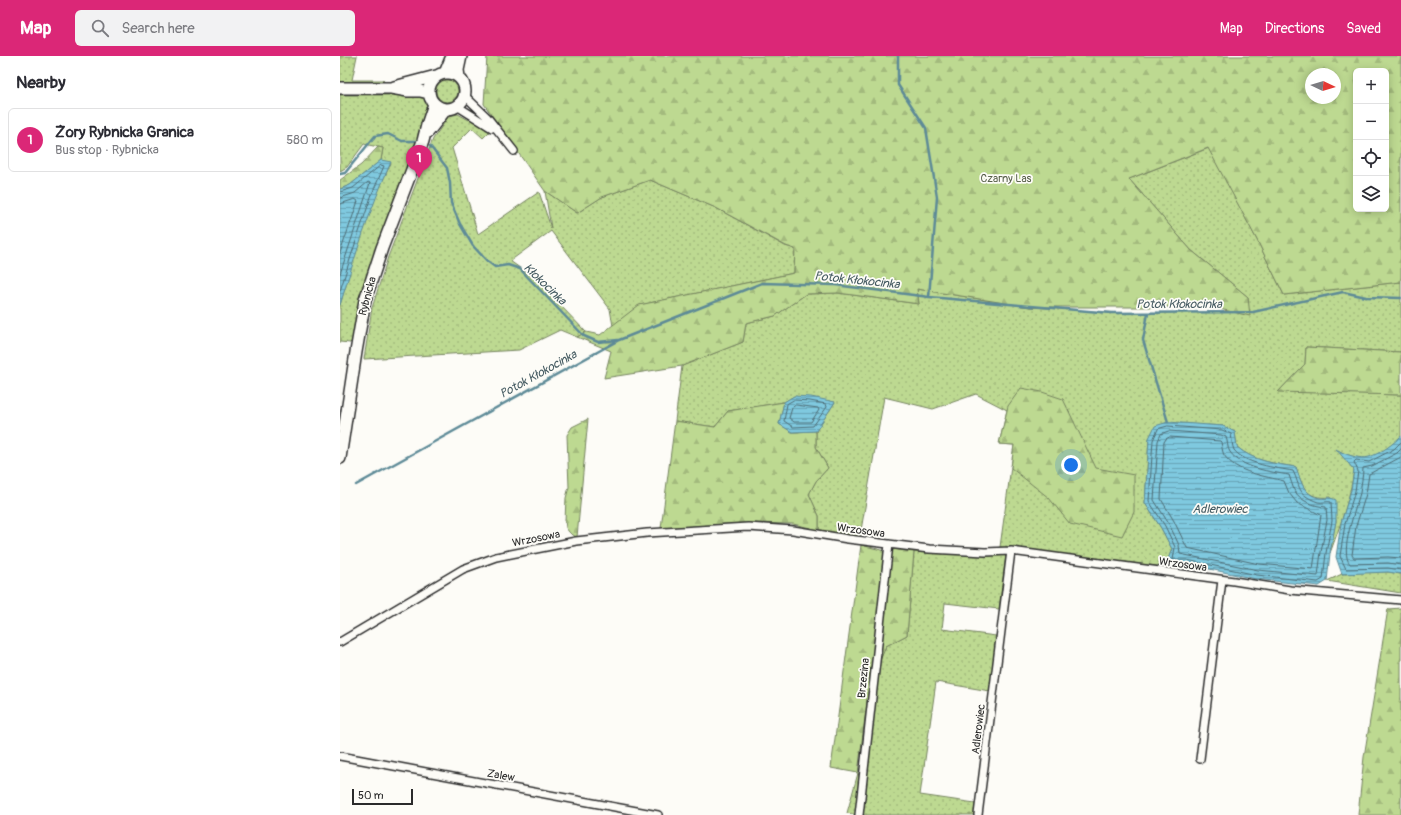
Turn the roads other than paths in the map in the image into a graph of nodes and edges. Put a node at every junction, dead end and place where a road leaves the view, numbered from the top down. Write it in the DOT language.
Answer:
graph roads {
  1 [pos="452,56"];
  2 [pos="461,56"];
  3 [pos="440,75"];
  4 [pos="458,77"];
  5 [pos="340,88"];
  6 [pos="391,88"];
  7 [pos="429,93"];
  8 [pos="464,95"];
  9 [pos="434,104"];
  10 [pos="451,107"];
  11 [pos="496,130"];
  12 [pos="423,141"];
  13 [pos="514,151"];
  14 [pos="340,458"];
  15 [pos="889,544"];
  16 [pos="1011,551"];
  17 [pos="1222,580"];
  18 [pos="1401,600"];
  19 [pos="340,642"];
  20 [pos="340,756"];
  21 [pos="1200,759"];
  22 [pos="658,815"];
  23 [pos="859,815"];
  24 [pos="978,815"];
  1 -- 3 [label="street"];
  2 -- 4 [label="street"];
  3 -- 4 [label="street"];
  3 -- 6 [label="street"];
  3 -- 7 [label="street"];
  4 -- 8 [label="street"];
  5 -- 6 [label="street"];
  6 -- 7 [label="street"];
  7 -- 9 [label="street"];
  8 -- 10 [label="street"];
  8 -- 11 [label="street"];
  9 -- 10 [label="street"];
  9 -- 12 [label="street, Rybnicka"];
  10 -- 11 [label="street"];
  10 -- 12 [label="street, Rybnicka"];
  11 -- 13 [label="street"];
  12 -- 14 [label="street, Rybnicka"];
  15 -- 16 [label="street, Wrzosowa"];
  15 -- 19 [label="street, Wrzosowa"];
  15 -- 23 [label="street, Brzezina"];
  16 -- 17 [label="street, Wrzosowa"];
  16 -- 24 [label="street, Adlerowiec"];
  17 -- 18 [label="street, Wrzosowa"];
  17 -- 21 [label="street"];
  20 -- 22 [label="street, Zalew"];
}
